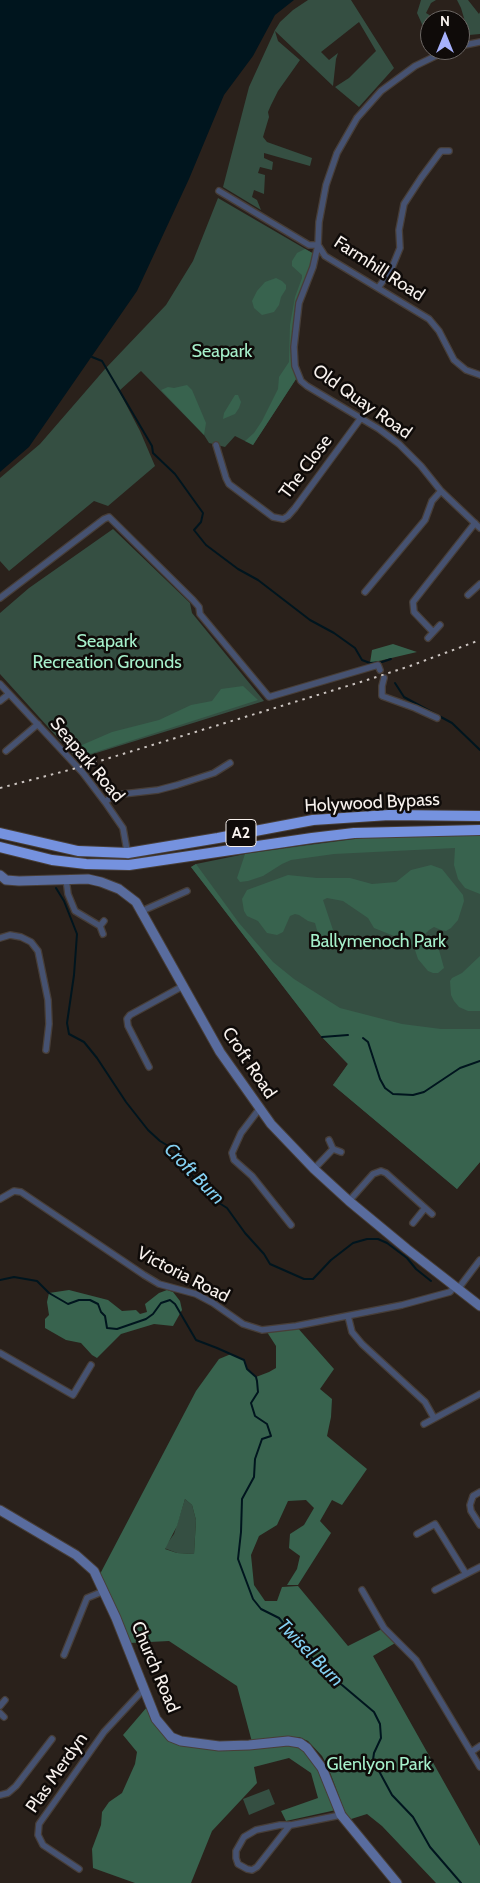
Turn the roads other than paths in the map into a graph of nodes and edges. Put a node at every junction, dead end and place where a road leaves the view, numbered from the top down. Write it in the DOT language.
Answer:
graph roads {
  1 [pos="427,60"];
  2 [pos="449,151"];
  3 [pos="219,191"];
  4 [pos="318,245"];
  5 [pos="378,288"];
  6 [pos="480,375"];
  7 [pos="361,418"];
  8 [pos="216,445"];
  9 [pos="441,491"];
  10 [pos="474,523"];
  11 [pos="480,528"];
  12 [pos="480,584"];
  13 [pos="365,592"];
  14 [pos="468,595"];
  15 [pos="0,598"];
  16 [pos="440,625"];
  17 [pos="433,632"];
  18 [pos="428,638"];
  19 [pos="380,670"];
  20 [pos="384,678"];
  21 [pos="0,684"];
  22 [pos="9,694"];
  23 [pos="0,701"];
  24 [pos="437,718"];
  25 [pos="38,724"];
  26 [pos="6,751"];
  27 [pos="230,763"];
  28 [pos="224,767"];
  29 [pos="228,773"];
  30 [pos="105,802"];
  31 [pos="480,816"];
  32 [pos="480,830"];
  33 [pos="2,833"];
  34 [pos="0,849"];
  35 [pos="128,853"];
  36 [pos="129,865"];
  37 [pos="0,875"];
  38 [pos="66,879"];
  39 [pos="187,890"];
  40 [pos="142,912"];
  41 [pos="103,934"];
  42 [pos="0,938"];
  43 [pos="183,986"];
  44 [pos="46,1050"];
  45 [pos="149,1067"];
  46 [pos="260,1108"];
  47 [pos="329,1140"];
  48 [pos="333,1149"];
  49 [pos="340,1152"];
  50 [pos="314,1169"];
  51 [pos="0,1199"];
  52 [pos="349,1201"];
  53 [pos="425,1208"];
  54 [pos="432,1214"];
  55 [pos="413,1222"];
  56 [pos="291,1224"];
  57 [pos="480,1260"];
  58 [pos="456,1288"];
  59 [pos="480,1306"];
  60 [pos="348,1316"];
  61 [pos="0,1353"];
  62 [pos="91,1365"];
  63 [pos="480,1394"];
  64 [pos="434,1418"];
  65 [pos="424,1424"];
  66 [pos="480,1492"];
  67 [pos="0,1510"];
  68 [pos="480,1525"];
  69 [pos="417,1534"];
  70 [pos="480,1567"];
  71 [pos="466,1574"];
  72 [pos="362,1590"];
  73 [pos="435,1590"];
  74 [pos="104,1591"];
  75 [pos="64,1655"];
  76 [pos="143,1690"];
  77 [pos="5,1700"];
  78 [pos="0,1706"];
  79 [pos="52,1739"];
  80 [pos="480,1746"];
  81 [pos="471,1752"];
  82 [pos="480,1767"];
  83 [pos="0,1796"];
  84 [pos="341,1815"];
  85 [pos="290,1825"];
  86 [pos="79,1869"];
  87 [pos="397,1883"];
  1 -- 4 [label="street, Old Quay Road"];
  2 -- 5 [label="street"];
  3 -- 4 [label="street, Farmhill Road"];
  4 -- 5 [label="street, Farmhill Road"];
  4 -- 7 [label="street, Old Quay Road"];
  5 -- 6 [label="street, Farmhill Road"];
  7 -- 8 [label="street, The Close"];
  7 -- 9 [label="street, Old Quay Road"];
  9 -- 10 [label="street, Old Quay Road"];
  9 -- 13 [label="street"];
  10 -- 11 [label="street, Old Quay Road"];
  10 -- 17 [label="street"];
  12 -- 14 [label="street"];
  15 -- 19 [label="street"];
  16 -- 17 [label="street"];
  17 -- 18 [label="street"];
  20 -- 24 [label="street"];
  21 -- 22 [label="street, Seapark Road"];
  22 -- 23 [label="street"];
  22 -- 25 [label="street, Seapark Road"];
  25 -- 26 [label="street"];
  25 -- 30 [label="street, Seapark Road"];
  27 -- 28 [label="street"];
  28 -- 29 [label="street"];
  28 -- 30 [label="street"];
  30 -- 35 [label="street, Seapark Road"];
  31 -- 35 [label="highway, Holywood Bypass / A2"];
  32 -- 36 [label="highway, A2"];
  33 -- 34 [label="street"];
  33 -- 35 [label="highway, Holywood Bypass / A2"];
  34 -- 36 [label="highway, A2"];
  35 -- 36 [label="street, Seapark Road"];
  37 -- 38 [label="street, Croft Road"];
  38 -- 40 [label="street, Croft Road"];
  38 -- 41 [label="street"];
  39 -- 40 [label="street"];
  40 -- 43 [label="street, Croft Road"];
  42 -- 44 [label="street"];
  43 -- 45 [label="street"];
  43 -- 46 [label="street, Croft Road"];
  46 -- 50 [label="street, Croft Road"];
  46 -- 56 [label="street"];
  47 -- 48 [label="street"];
  48 -- 49 [label="street"];
  48 -- 50 [label="street"];
  50 -- 52 [label="street, Croft Road"];
  51 -- 60 [label="street, Victoria Road"];
  52 -- 53 [label="street"];
  52 -- 58 [label="street, Croft Road"];
  53 -- 54 [label="street"];
  53 -- 55 [label="street"];
  57 -- 58 [label="street"];
  58 -- 59 [label="street, Croft Road"];
  58 -- 60 [label="street, Victoria Road"];
  60 -- 64 [label="street"];
  61 -- 62 [label="street"];
  63 -- 64 [label="street"];
  64 -- 65 [label="street"];
  66 -- 68 [label="street"];
  67 -- 74 [label="street, Church Road"];
  69 -- 71 [label="street"];
  70 -- 71 [label="street"];
  71 -- 73 [label="street"];
  72 -- 81 [label="street"];
  74 -- 75 [label="street"];
  74 -- 76 [label="street, Church Road"];
  76 -- 84 [label="street, Church Road"];
  76 -- 86 [label="street, Plas Merdyn"];
  77 -- 78 [label="street"];
  79 -- 83 [label="street"];
  80 -- 81 [label="street"];
  81 -- 82 [label="street"];
  84 -- 85 [label="street"];
  84 -- 87 [label="street, Church Road"];
  85 -- 85 [label="street"];
}
